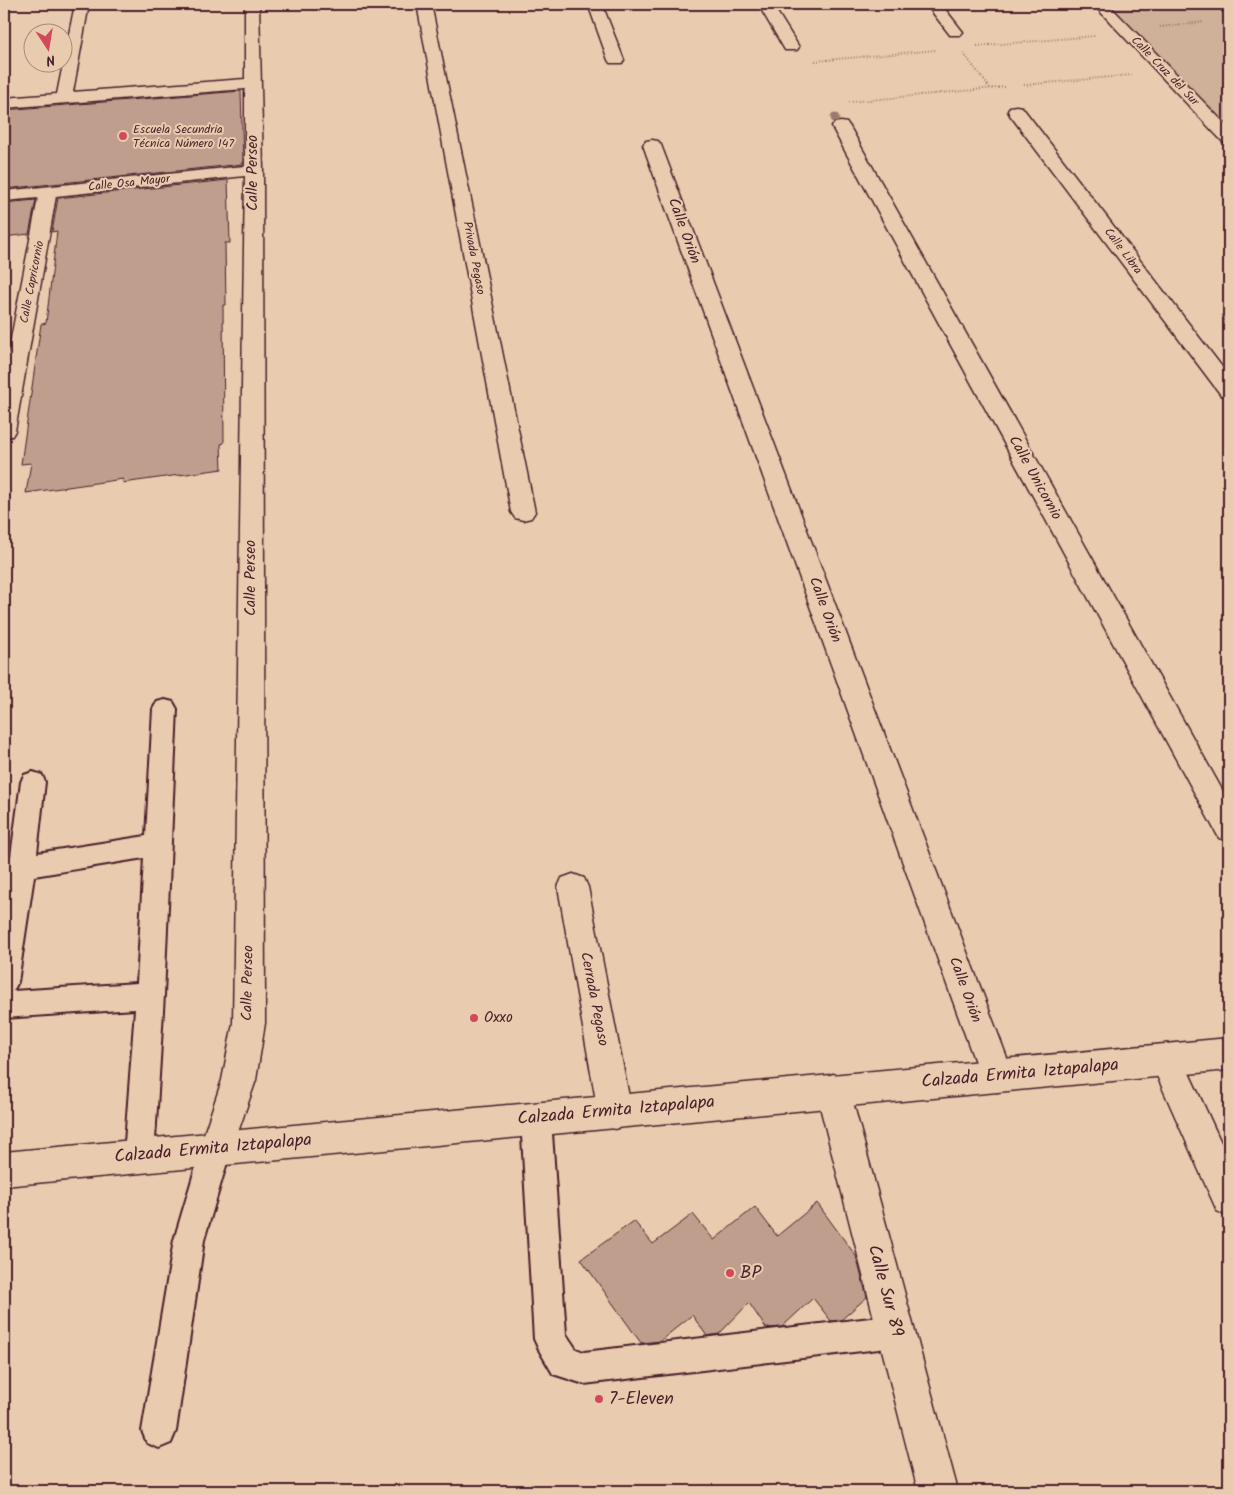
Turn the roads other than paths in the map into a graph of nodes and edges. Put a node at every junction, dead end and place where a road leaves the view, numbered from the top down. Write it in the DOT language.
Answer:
graph roads {
  1 [pos="82,4"];
  2 [pos="252,4"];
  3 [pos="424,4"];
  4 [pos="595,4"];
  5 [pos="765,4"];
  6 [pos="933,4"];
  7 [pos="1100,4"];
  8 [pos="1224,4"];
  9 [pos="1229,9"];
  10 [pos="955,32"];
  11 [pos="790,47"];
  12 [pos="616,60"];
  13 [pos="253,83"];
  14 [pos="64,99"];
  15 [pos="4,103"];
  16 [pos="1016,111"];
  17 [pos="840,128"];
  18 [pos="1229,138"];
  19 [pos="652,145"];
  20 [pos="254,170"];
  21 [pos="48,192"];
  22 [pos="4,196"];
  23 [pos="1229,390"];
  24 [pos="4,431"];
  25 [pos="524,512"];
  26 [pos="165,708"];
  27 [pos="33,782"];
  28 [pos="1229,829"];
  29 [pos="158,845"];
  30 [pos="14,867"];
  31 [pos="573,887"];
  32 [pos="4,982"];
  33 [pos="150,995"];
  34 [pos="4,1005"];
  35 [pos="1229,1054"];
  36 [pos="1166,1060"];
  37 [pos="997,1076"];
  38 [pos="833,1091"];
  39 [pos="615,1112"];
  40 [pos="536,1119"];
  41 [pos="216,1149"];
  42 [pos="139,1156"];
  43 [pos="4,1169"];
  44 [pos="1229,1199"];
  45 [pos="896,1331"];
  46 [pos="159,1431"];
  47 [pos="938,1491"];
  1 -- 14 [label="street"];
  2 -- 13 [label="street, Calle Perseo"];
  3 -- 25 [label="street, Privada Pegaso"];
  4 -- 12 [label="street"];
  5 -- 11 [label="street"];
  6 -- 10 [label="street"];
  7 -- 18 [label="street, Calle Cruz del Sur"];
  8 -- 9 [label="street"];
  13 -- 14 [label="street"];
  13 -- 20 [label="street, Calle Perseo"];
  14 -- 15 [label="street"];
  16 -- 23 [label="street, Calle Libra"];
  17 -- 28 [label="street, Calle Unicornio"];
  19 -- 37 [label="street, Calle Orión"];
  20 -- 21 [label="street, Calle Osa Mayor"];
  20 -- 41 [label="street, Calle Perseo"];
  21 -- 22 [label="street, Calle Osa Mayor"];
  21 -- 24 [label="street, Calle Capricornio"];
  26 -- 29 [label="lane"];
  27 -- 30 [label="lane"];
  29 -- 30 [label="lane"];
  29 -- 33 [label="lane"];
  30 -- 32 [label="lane"];
  31 -- 39 [label="street, Cerrada Pegaso"];
  33 -- 34 [label="lane"];
  33 -- 42 [label="lane"];
  35 -- 36 [label="street, Calzada Ermita Iztapalapa"];
  36 -- 37 [label="street, Calzada Ermita Iztapalapa"];
  36 -- 44 [label="street"];
  37 -- 38 [label="street, Calzada Ermita Iztapalapa"];
  38 -- 39 [label="street, Calzada Ermita Iztapalapa"];
  38 -- 45 [label="street, Calle Sur 89"];
  39 -- 40 [label="street, Calzada Ermita Iztapalapa"];
  40 -- 41 [label="street, Calzada Ermita Iztapalapa"];
  40 -- 45 [label="lane"];
  41 -- 42 [label="street, Calzada Ermita Iztapalapa"];
  41 -- 46 [label="lane"];
  42 -- 43 [label="street, Calzada Ermita Iztapalapa"];
  45 -- 47 [label="street, Calle Sur 89"];
}
